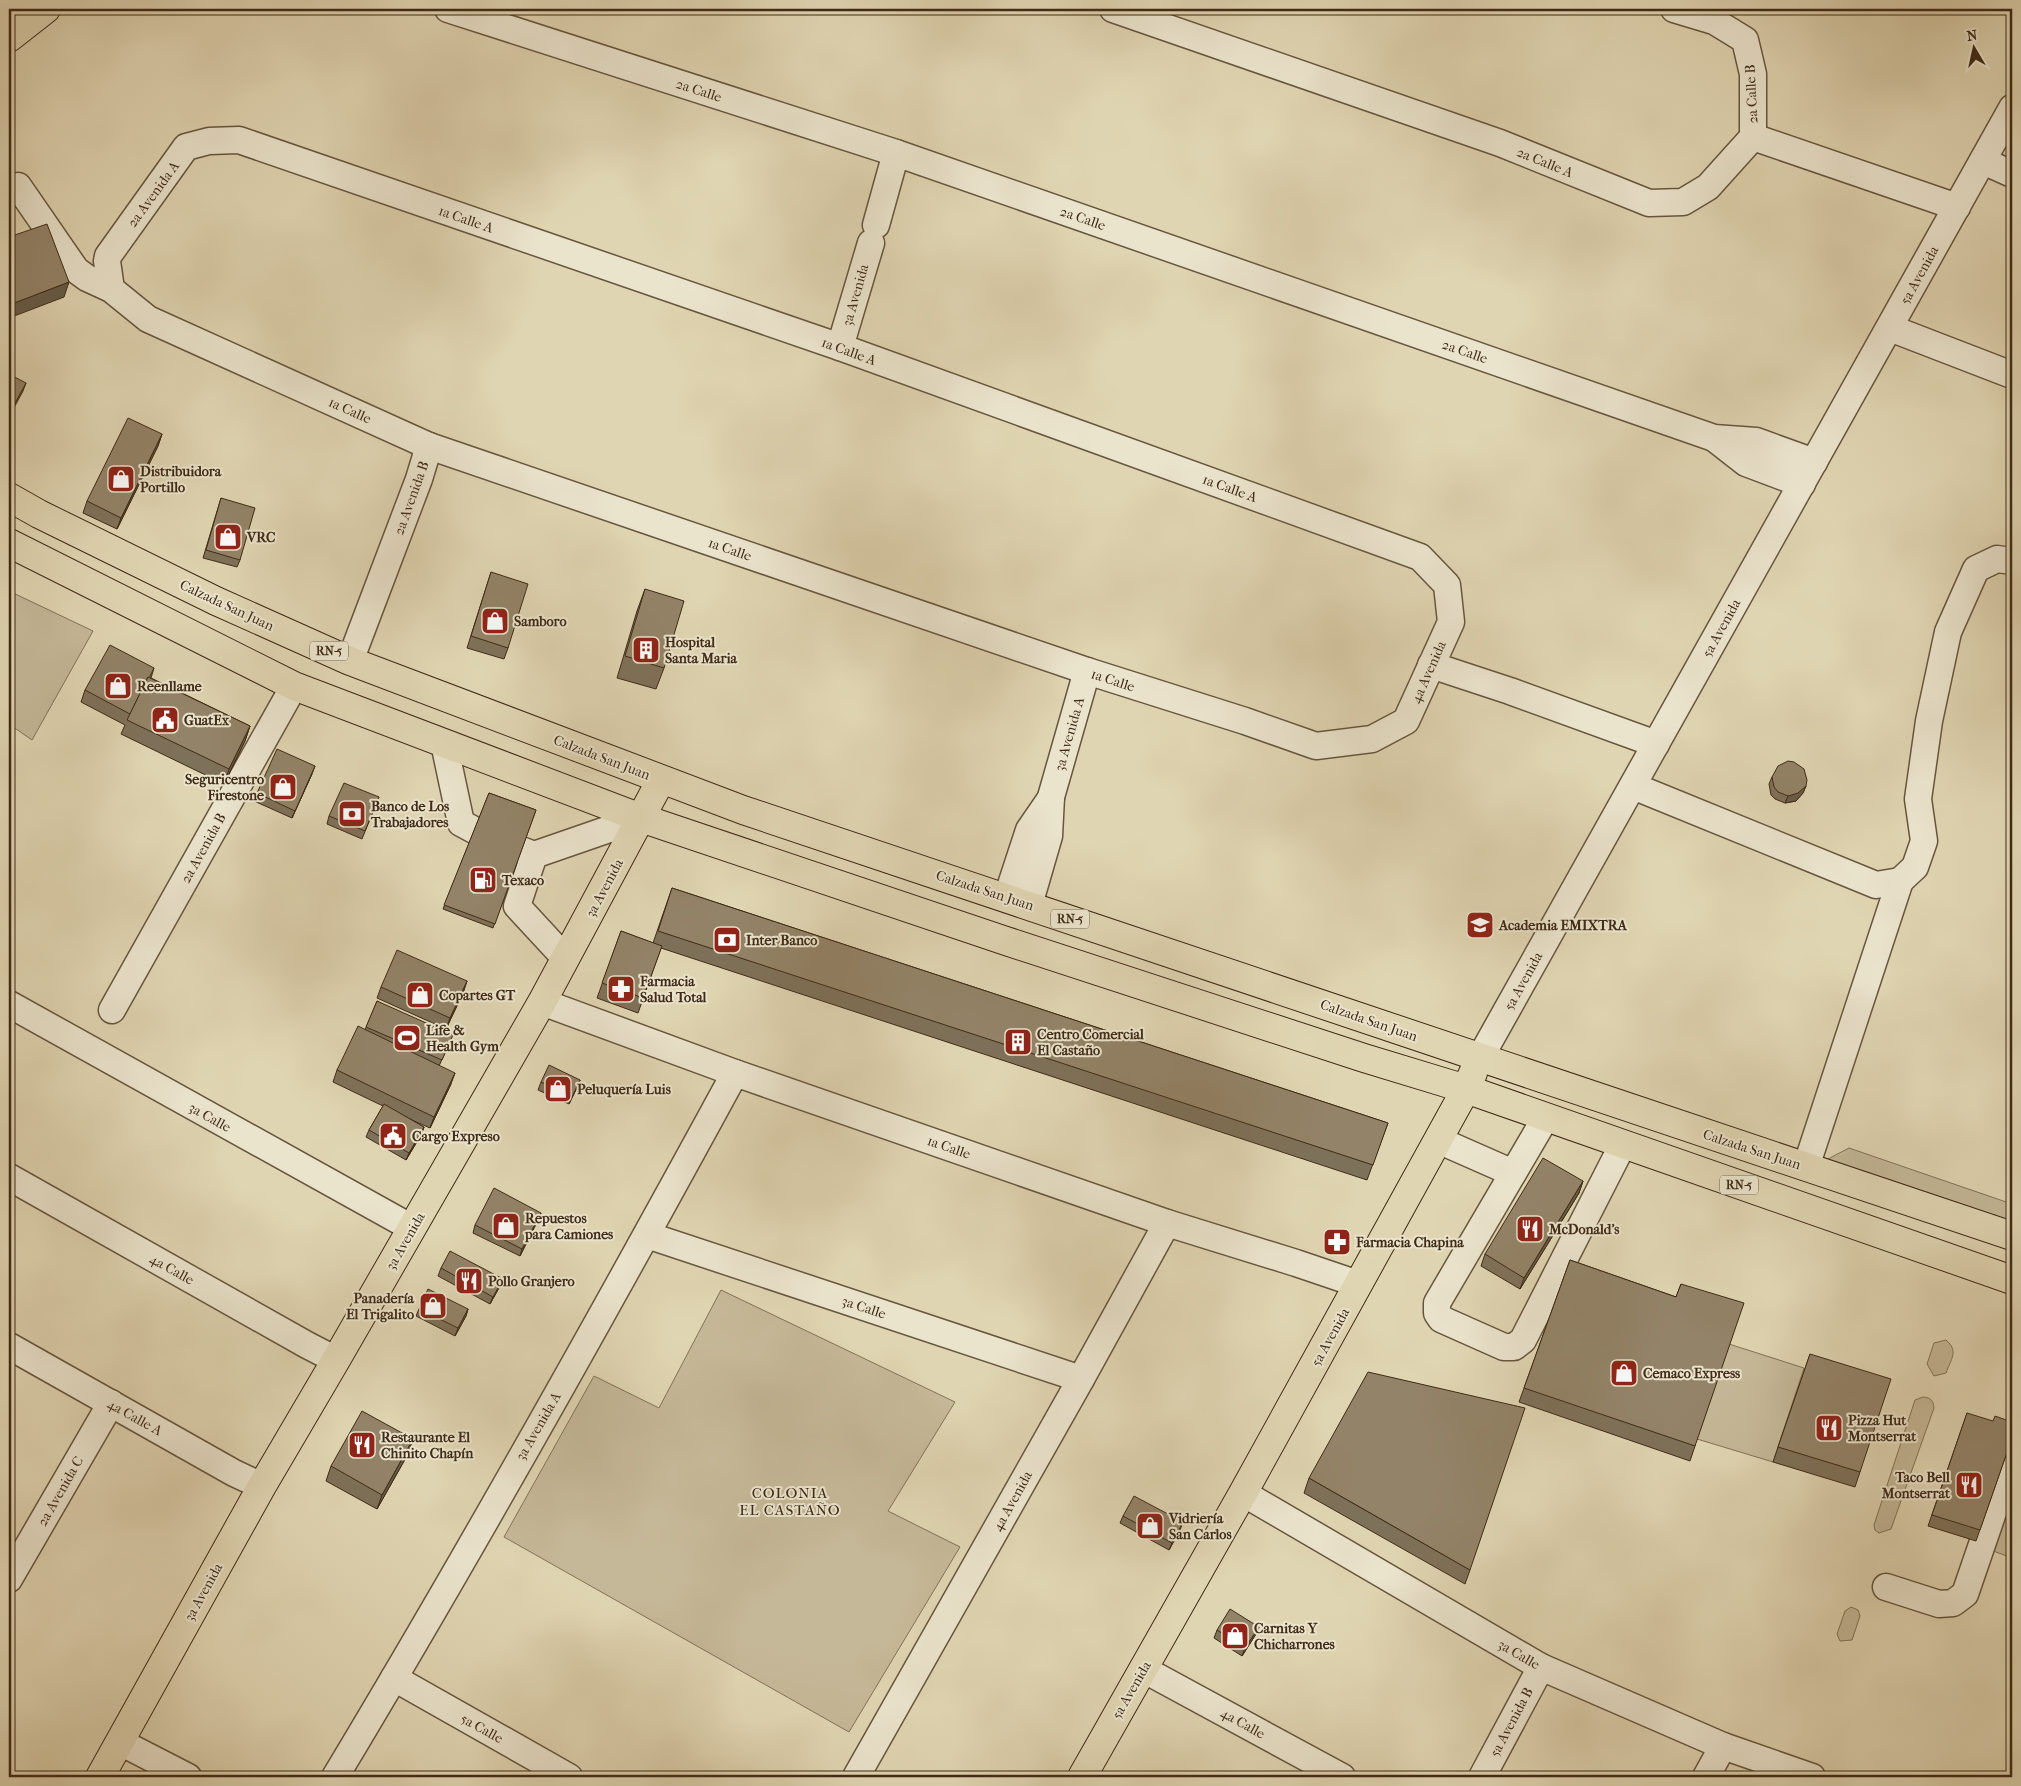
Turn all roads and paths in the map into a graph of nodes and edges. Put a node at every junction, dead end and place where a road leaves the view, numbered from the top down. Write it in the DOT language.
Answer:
graph roads {
  1 [pos="46,9"];
  2 [pos="448,9"];
  3 [pos="1113,9"];
  4 [pos="1674,9"];
  5 [pos="9,38"];
  6 [pos="2012,108"];
  7 [pos="1753,137"];
  8 [pos="239,140"];
  9 [pos="896,153"];
  10 [pos="1983,161"];
  11 [pos="2012,174"];
  12 [pos="18,186"];
  13 [pos="1957,207"];
  14 [pos="111,289"];
  15 [pos="1890,328"];
  16 [pos="840,347"];
  17 [pos="2012,375"];
  18 [pos="429,446"];
  19 [pos="1808,473"];
  20 [pos="9,497"];
  21 [pos="9,543"];
  22 [pos="2012,561"];
  23 [pos="1447,585"];
  24 [pos="350,661"];
  25 [pos="1431,665"];
  26 [pos="1088,671"];
  27 [pos="294,686"];
  28 [pos="1372,739"];
  29 [pos="444,743"];
  30 [pos="1656,744"];
  31 [pos="661,780"];
  32 [pos="1633,786"];
  33 [pos="641,818"];
  34 [pos="474,830"];
  35 [pos="1900,882"];
  36 [pos="1018,901"];
  37 [pos="565,958"];
  38 [pos="542,1002"];
  39 [pos="9,1004"];
  40 [pos="112,1010"];
  41 [pos="1480,1058"];
  42 [pos="735,1073"];
  43 [pos="1466,1089"];
  44 [pos="1546,1117"];
  45 [pos="1438,1140"];
  46 [pos="1623,1144"];
  47 [pos="1519,1163"];
  48 [pos="1550,1165"];
  49 [pos="1806,1167"];
  50 [pos="9,1177"];
  51 [pos="1575,1178"];
  52 [pos="1599,1191"];
  53 [pos="1167,1223"];
  54 [pos="412,1228"];
  55 [pos="647,1235"];
  56 [pos="2012,1236"];
  57 [pos="2012,1280"];
  58 [pos="1358,1284"];
  59 [pos="9,1346"];
  60 [pos="336,1360"];
  61 [pos="1081,1379"];
  62 [pos="111,1404"];
  63 [pos="2012,1457"];
  64 [pos="262,1486"];
  65 [pos="1243,1493"];
  66 [pos="9,1579"];
  67 [pos="1886,1587"];
  68 [pos="1541,1667"];
  69 [pos="1143,1669"];
  70 [pos="394,1678"];
  71 [pos="120,1742"];
  72 [pos="1723,1746"];
  73 [pos="1332,1775"];
  74 [pos="100,1777"];
  75 [pos="188,1777"];
  76 [pos="335,1777"];
  77 [pos="569,1777"];
  78 [pos="856,1777"];
  79 [pos="1082,1777"];
  80 [pos="1482,1777"];
  81 [pos="1706,1777"];
  82 [pos="1812,1777"];
  1 -- 5 [label="main road"];
  2 -- 9 [label="street, 2a Calle"];
  3 -- 7 [label="street, 2a Calle A"];
  4 -- 7 [label="street, 2a Calle B"];
  6 -- 10 [label="street, 5a Avenida"];
  7 -- 13 [label="street"];
  8 -- 14 [label="street, 2a Avenida A"];
  8 -- 16 [label="street, 1a Calle A"];
  9 -- 16 [label="street, 3a Avenida"];
  9 -- 19 [label="street, 2a Calle"];
  10 -- 11 [label="street"];
  10 -- 13 [label="street, 5a Avenida"];
  12 -- 14 [label="street, 1a Calle"];
  13 -- 15 [label="street, 5a Avenida"];
  14 -- 18 [label="street, 1a Calle"];
  15 -- 17 [label="street"];
  15 -- 19 [label="street, 5a Avenida"];
  16 -- 23 [label="street, 1a Calle A"];
  18 -- 24 [label="street, 2a Avenida B"];
  18 -- 26 [label="street, 1a Calle"];
  19 -- 30 [label="street, 5a Avenida"];
  20 -- 24 [label="main road, Calzada San Juan / RN-5"];
  21 -- 27 [label="main road, RN-5"];
  22 -- 35 [label="street"];
  23 -- 25 [label="street, 4a Avenida"];
  24 -- 31 [label="main road, Calzada San Juan / RN-5"];
  25 -- 28 [label="street, 4a Avenida"];
  25 -- 30 [label="street"];
  26 -- 28 [label="street, 1a Calle"];
  26 -- 36 [label="street, 3a Avenida A"];
  27 -- 29 [label="main road, RN-5"];
  27 -- 40 [label="street, 2a Avenida B"];
  29 -- 33 [label="main road, RN-5"];
  29 -- 34 [label="street"];
  30 -- 32 [label="street, 5a Avenida"];
  31 -- 33 [label="main road, 3a Avenida"];
  31 -- 36 [label="main road, Calzada San Juan / RN-5"];
  32 -- 35 [label="street"];
  32 -- 41 [label="street, 5a Avenida"];
  33 -- 37 [label="main road, 3a Avenida"];
  33 -- 37 [label="street"];
  33 -- 43 [label="main road, RN-5"];
  35 -- 49 [label="street"];
  36 -- 41 [label="main road, Calzada San Juan / RN-5"];
  37 -- 38 [label="main road, 3a Avenida"];
  38 -- 42 [label="street, 1a Calle"];
  38 -- 54 [label="main road, 3a Avenida"];
  39 -- 54 [label="street, 3a Calle"];
  41 -- 43 [label="main road, 5a Avenida"];
  41 -- 49 [label="main road, Calzada San Juan / RN-5"];
  42 -- 53 [label="street, 1a Calle"];
  42 -- 55 [label="street, 3a Avenida A"];
  43 -- 44 [label="main road, RN-5"];
  43 -- 45 [label="main road, 5a Avenida"];
  44 -- 46 [label="main road, RN-5"];
  44 -- 47 [label="street"];
  45 -- 47 [label="street"];
  45 -- 58 [label="main road, 5a Avenida"];
  46 -- 52 [label="street"];
  46 -- 57 [label="main road, RN-5"];
  47 -- 48 [label="street"];
  47 -- 52 [label="street"];
  49 -- 56 [label="main road, Calzada San Juan / RN-5"];
  50 -- 60 [label="street, 4a Calle"];
  51 -- 52 [label="street"];
  53 -- 58 [label="street, 1a Calle"];
  53 -- 61 [label="street, 4a Avenida"];
  54 -- 60 [label="main road, 3a Avenida"];
  55 -- 61 [label="street, 3a Calle"];
  55 -- 70 [label="street, 3a Avenida A"];
  58 -- 65 [label="main road, 5a Avenida"];
  59 -- 62 [label="street, 4a Calle A"];
  60 -- 64 [label="main road, 3a Avenida"];
  61 -- 78 [label="street, 4a Avenida"];
  62 -- 64 [label="street, 4a Calle A"];
  62 -- 66 [label="street, 2a Avenida C"];
  63 -- 67 [label="street"];
  64 -- 71 [label="main road, 3a Avenida"];
  65 -- 68 [label="street, 3a Calle"];
  65 -- 69 [label="main road, 5a Avenida"];
  68 -- 72 [label="street, 3a Calle"];
  68 -- 80 [label="street, 5a Avenida B"];
  69 -- 73 [label="street, 4a Calle"];
  69 -- 79 [label="main road, 5a Avenida"];
  70 -- 76 [label="street, 3a Avenida A"];
  70 -- 77 [label="street, 5a Calle"];
  71 -- 74 [label="main road, 3a Avenida"];
  71 -- 75 [label="street"];
  72 -- 81 [label="street"];
  72 -- 82 [label="street, 3a Calle"];
}
